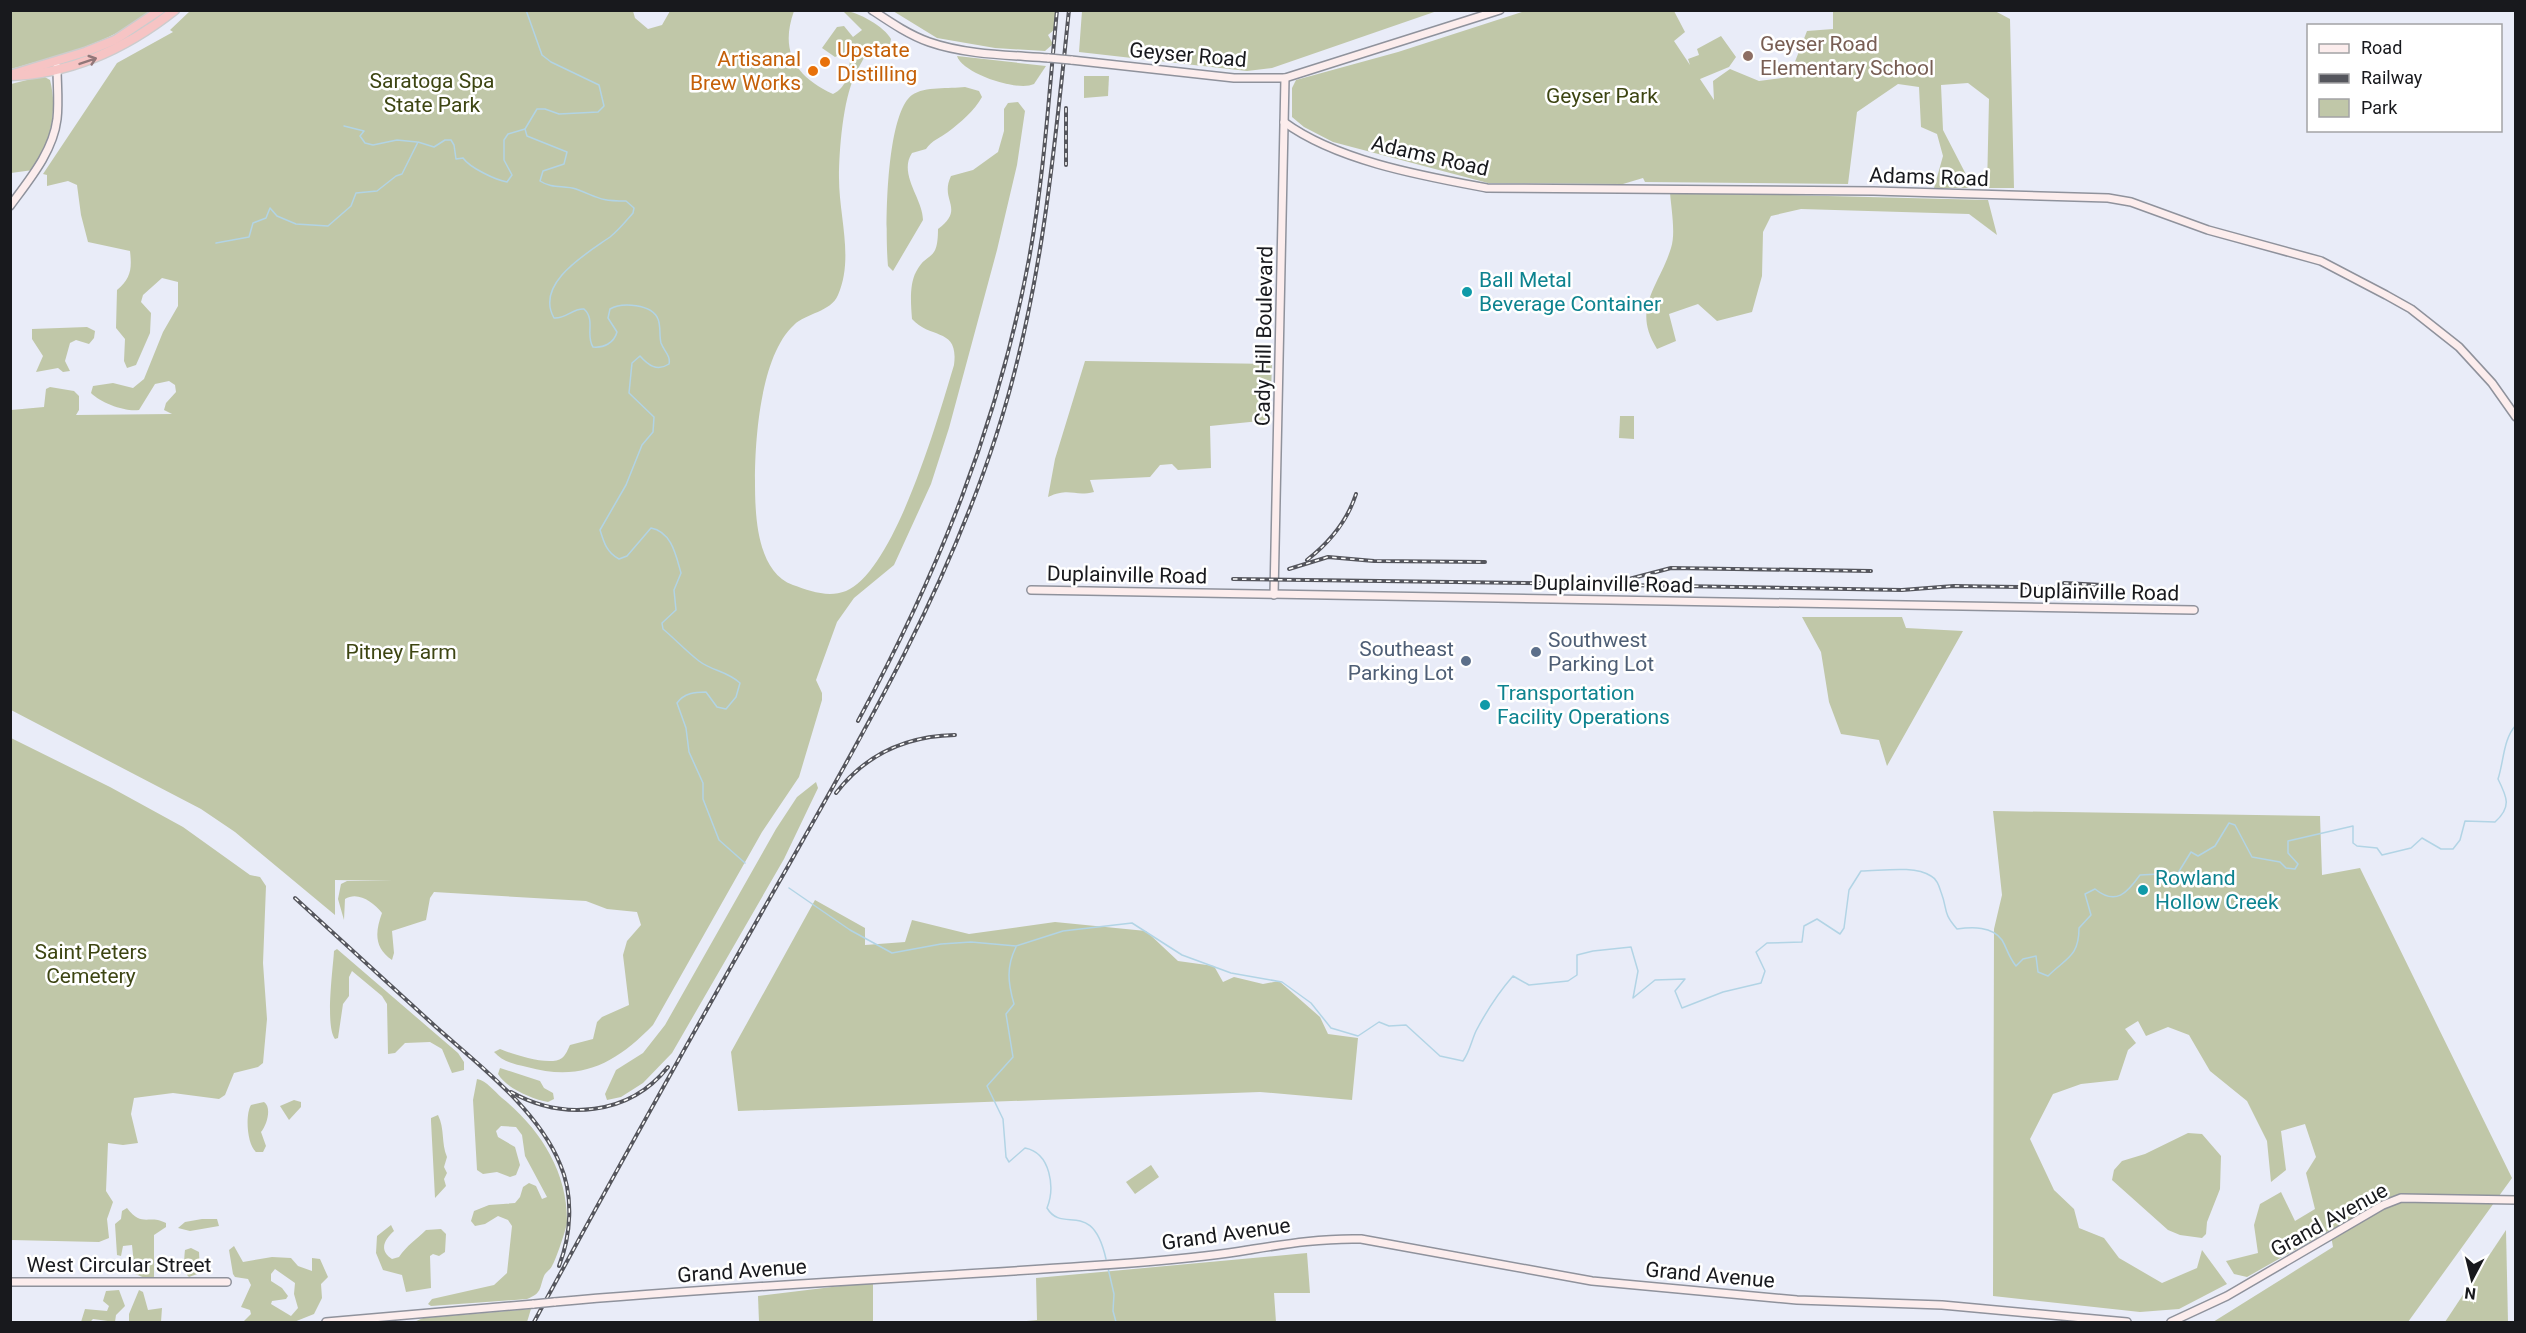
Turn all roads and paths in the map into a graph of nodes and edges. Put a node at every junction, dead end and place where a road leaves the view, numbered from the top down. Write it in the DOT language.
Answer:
graph roads {
  1 [pos="160,10"];
  2 [pos="175,10"];
  3 [pos="872,10"];
  4 [pos="1500,10"];
  5 [pos="57,65"];
  6 [pos="10,75"];
  7 [pos="1285,78"];
  8 [pos="1284,122"];
  9 [pos="10,206"];
  10 [pos="2516,417"];
  11 [pos="1031,590"];
  12 [pos="1274,596"];
  13 [pos="2194,610"];
  14 [pos="2516,1200"];
  15 [pos="10,1282"];
  16 [pos="227,1282"];
  17 [pos="326,1323"];
  18 [pos="2127,1323"];
  19 [pos="2171,1323"];
  1 -- 5 [label="highway"];
  5 -- 2 [label="highway, one-way"];
  3 -- 7 [label="street, Geyser Road, bridge"];
  4 -- 7 [label="street, Geyser Road"];
  5 -- 6 [label="highway"];
  5 -- 9 [label="street"];
  7 -- 8 [label="street, Cady Hill Boulevard"];
  8 -- 10 [label="street, Adams Road"];
  8 -- 12 [label="street, Cady Hill Boulevard"];
  11 -- 12 [label="street, Duplainville Road"];
  12 -- 13 [label="street, Duplainville Road"];
  14 -- 19 [label="street, Grand Avenue"];
  15 -- 16 [label="street, West Circular Street"];
  17 -- 18 [label="street, Grand Avenue, bridge"];
}
